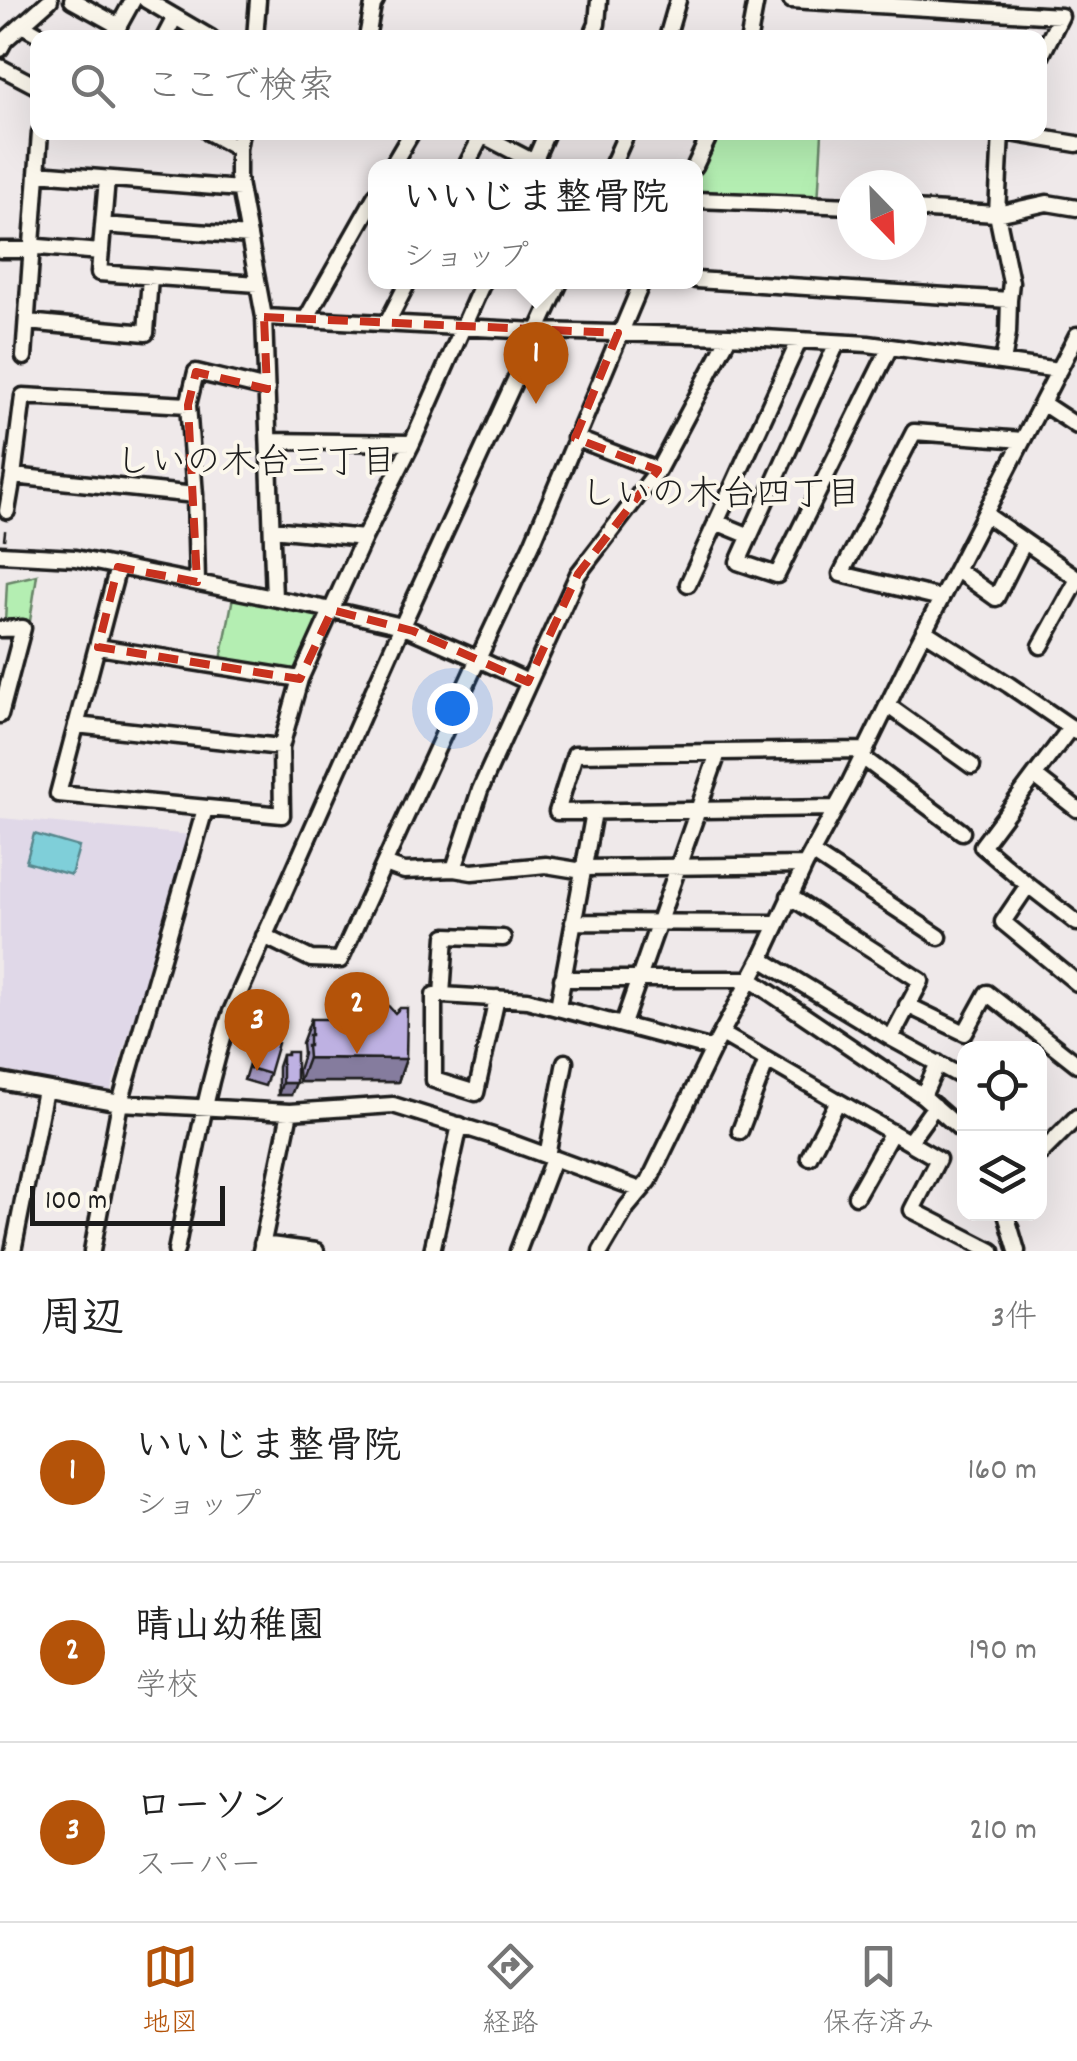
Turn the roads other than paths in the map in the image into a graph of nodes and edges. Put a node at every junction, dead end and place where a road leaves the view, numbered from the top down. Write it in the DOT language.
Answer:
graph roads {
  1 [pos="50,0"];
  2 [pos="72,0"];
  3 [pos="134,0"];
  4 [pos="146,0"];
  5 [pos="258,0"];
  6 [pos="376,0"];
  7 [pos="600,0"];
  8 [pos="678,0"];
  9 [pos="756,0"];
  10 [pos="791,0"];
  11 [pos="1070,0"];
  12 [pos="1061,16"];
  13 [pos="175,17"];
  14 [pos="22,25"];
  15 [pos="31,30"];
  16 [pos="113,30"];
  17 [pos="117,30"];
  18 [pos="168,30"];
  19 [pos="198,30"];
  20 [pos="256,30"];
  21 [pos="368,30"];
  22 [pos="594,30"];
  23 [pos="669,30"];
  24 [pos="750,30"];
  25 [pos="2,40"];
  26 [pos="1047,44"];
  27 [pos="0,67"];
  28 [pos="30,83"];
  29 [pos="1047,139"];
  30 [pos="39,140"];
  31 [pos="222,140"];
  32 [pos="240,140"];
  33 [pos="491,140"];
  34 [pos="1002,140"];
  35 [pos="1077,144"];
  36 [pos="238,149"];
  37 [pos="524,159"];
  38 [pos="37,173"];
  39 [pos="107,180"];
  40 [pos="240,189"];
  41 [pos="703,200"];
  42 [pos="837,205"];
  43 [pos="1077,208"];
  44 [pos="368,209"];
  45 [pos="927,211"];
  46 [pos="997,214"];
  47 [pos="103,225"];
  48 [pos="249,236"];
  49 [pos="32,249"];
  50 [pos="0,250"];
  51 [pos="101,252"];
  52 [pos="150,277"];
  53 [pos="703,280"];
  54 [pos="258,284"];
  55 [pos="404,289"];
  56 [pos="480,289"];
  57 [pos="557,289"];
  58 [pos="639,289"];
  59 [pos="1010,300"];
  60 [pos="264,317"];
  61 [pos="306,319"];
  62 [pos="26,322"];
  63 [pos="387,323"];
  64 [pos="463,327"];
  65 [pos="538,330"];
  66 [pos="618,332"];
  67 [pos="1077,335"];
  68 [pos="728,336"];
  69 [pos="799,341"];
  70 [pos="836,343"];
  71 [pos="890,346"];
  72 [pos="1073,353"];
  73 [pos="24,357"];
  74 [pos="1004,362"];
  75 [pos="1059,370"];
  76 [pos="266,390"];
  77 [pos="1042,403"];
  78 [pos="188,405"];
  79 [pos="1077,426"];
  80 [pos="574,438"];
  81 [pos="1022,440"];
  82 [pos="268,441"];
  83 [pos="412,443"];
  84 [pos="658,470"];
  85 [pos="13,476"];
  86 [pos="195,495"];
  87 [pos="8,511"];
  88 [pos="985,514"];
  89 [pos="716,522"];
  90 [pos="272,529"];
  91 [pos="750,536"];
  92 [pos="364,538"];
  93 [pos="1024,542"];
  94 [pos="1,554"];
  95 [pos="118,567"];
  96 [pos="956,570"];
  97 [pos="1077,579"];
  98 [pos="197,582"];
  99 [pos="688,584"];
  100 [pos="274,598"];
  101 [pos="941,598"];
  102 [pos="332,610"];
  103 [pos="402,626"];
  104 [pos="0,629"];
  105 [pos="924,631"];
  106 [pos="1041,646"];
  107 [pos="98,647"];
  108 [pos="478,659"];
  109 [pos="300,679"];
  110 [pos="528,682"];
  111 [pos="887,704"];
  112 [pos="0,714"];
  113 [pos="76,725"];
  114 [pos="1074,729"];
  115 [pos="281,747"];
  116 [pos="718,753"];
  117 [pos="864,754"];
  118 [pos="972,766"];
  119 [pos="1036,776"];
  120 [pos="836,808"];
  121 [pos="205,809"];
  122 [pos="1077,809"];
  123 [pos="700,810"];
  124 [pos="594,812"];
  125 [pos="962,832"];
  126 [pos="808,859"];
  127 [pos="386,864"];
  128 [pos="679,867"];
  129 [pos="454,869"];
  130 [pos="583,869"];
  131 [pos="1028,885"];
  132 [pos="789,896"];
  133 [pos="573,922"];
  134 [pos="776,923"];
  135 [pos="1077,923"];
  136 [pos="660,924"];
  137 [pos="264,936"];
  138 [pos="502,938"];
  139 [pos="939,938"];
  140 [pos="761,959"];
  141 [pos="562,979"];
  142 [pos="750,979"];
  143 [pos="638,981"];
  144 [pos="1077,983"];
  145 [pos="442,996"];
  146 [pos="496,998"];
  147 [pos="907,1005"];
  148 [pos="558,1006"];
  149 [pos="623,1024"];
  150 [pos="722,1034"];
  151 [pos="891,1038"];
  152 [pos="713,1049"];
  153 [pos="767,1060"];
  154 [pos="565,1062"];
  155 [pos="938,1063"];
  156 [pos="1077,1064"];
  157 [pos="957,1074"];
  158 [pos="0,1081"];
  159 [pos="45,1090"];
  160 [pos="929,1101"];
  161 [pos="838,1102"];
  162 [pos="120,1103"];
  163 [pos="204,1107"];
  164 [pos="290,1112"];
  165 [pos="1077,1117"];
  166 [pos="460,1125"];
  167 [pos="740,1131"];
  168 [pos="963,1131"];
  169 [pos="892,1132"];
  170 [pos="909,1142"];
  171 [pos="1047,1147"];
  172 [pos="550,1157"];
  173 [pos="808,1157"];
  174 [pos="641,1190"];
  175 [pos="856,1196"];
  176 [pos="1008,1221"];
  177 [pos="262,1247"];
  178 [pos="13,1251"];
  179 [pos="92,1251"];
  180 [pos="176,1251"];
  181 [pos="316,1251"];
  182 [pos="432,1251"];
  183 [pos="518,1251"];
  184 [pos="601,1251"];
  185 [pos="992,1251"];
  186 [pos="1017,1251"];
  1 -- 14 [label="street"];
  2 -- 16 [label="street"];
  3 -- 17 [label="street"];
  4 -- 13 [label="street"];
  5 -- 20 [label="street"];
  6 -- 21 [label="street"];
  7 -- 22 [label="street"];
  8 -- 23 [label="street"];
  9 -- 24 [label="street"];
  10 -- 12 [label="street"];
  11 -- 12 [label="street"];
  12 -- 26 [label="street"];
  13 -- 18 [label="street"];
  13 -- 19 [label="street"];
  14 -- 15 [label="street"];
  14 -- 25 [label="street"];
  27 -- 28 [label="street"];
  29 -- 35 [label="street"];
  30 -- 38 [label="street"];
  31 -- 36 [label="street"];
  32 -- 36 [label="street"];
  33 -- 37 [label="street"];
  34 -- 46 [label="street"];
  36 -- 40 [label="street"];
  38 -- 39 [label="street"];
  38 -- 49 [label="street"];
  39 -- 40 [label="street"];
  39 -- 47 [label="street"];
  40 -- 48 [label="street"];
  41 -- 42 [label="street"];
  43 -- 46 [label="street"];
  44 -- 61 [label="street"];
  45 -- 46 [label="street"];
  46 -- 59 [label="street"];
  47 -- 48 [label="street"];
  47 -- 51 [label="street"];
  48 -- 54 [label="street"];
  49 -- 50 [label="street"];
  49 -- 51 [label="street"];
  49 -- 62 [label="street"];
  51 -- 52 [label="street"];
  52 -- 54 [label="street"];
  52 -- 62 [label="street"];
  53 -- 59 [label="street"];
  54 -- 60 [label="street"];
  55 -- 63 [label="street"];
  56 -- 64 [label="street"];
  57 -- 65 [label="street"];
  58 -- 66 [label="street"];
  59 -- 74 [label="street"];
  60 -- 61 [label="street"];
  60 -- 76 [label="street"];
  61 -- 63 [label="street"];
  62 -- 73 [label="street"];
  63 -- 64 [label="street"];
  64 -- 65 [label="street"];
  64 -- 83 [label="street"];
  65 -- 66 [label="street"];
  65 -- 103 [label="street"];
  66 -- 68 [label="street"];
  66 -- 80 [label="street"];
  67 -- 72 [label="street"];
  68 -- 69 [label="street"];
  68 -- 84 [label="street"];
  69 -- 70 [label="street"];
  69 -- 89 [label="street"];
  70 -- 71 [label="street"];
  70 -- 91 [label="street"];
  71 -- 74 [label="street"];
  71 -- 91 [label="street"];
  72 -- 75 [label="street"];
  74 -- 75 [label="street"];
  75 -- 77 [label="street"];
  76 -- 78 [label="street"];
  76 -- 82 [label="street"];
  77 -- 79 [label="street"];
  77 -- 81 [label="street"];
  78 -- 85 [label="street"];
  78 -- 86 [label="street"];
  80 -- 84 [label="street"];
  80 -- 108 [label="street"];
  81 -- 88 [label="street"];
  81 -- 101 [label="street"];
  82 -- 83 [label="street"];
  82 -- 90 [label="street"];
  83 -- 92 [label="street"];
  84 -- 110 [label="street"];
  85 -- 86 [label="street"];
  85 -- 87 [label="street"];
  86 -- 98 [label="street"];
  88 -- 93 [label="street"];
  88 -- 96 [label="street"];
  89 -- 91 [label="street"];
  89 -- 99 [label="street"];
  90 -- 92 [label="street"];
  90 -- 100 [label="street"];
  92 -- 102 [label="street"];
  93 -- 96 [label="street"];
  93 -- 97 [label="street"];
  94 -- 95 [label="street"];
  95 -- 98 [label="street"];
  95 -- 107 [label="street"];
  96 -- 101 [label="street"];
  97 -- 106 [label="street"];
  98 -- 100 [label="street"];
  100 -- 102 [label="street"];
  101 -- 105 [label="street"];
  102 -- 103 [label="street"];
  102 -- 109 [label="street"];
  103 -- 108 [label="street"];
  103 -- 137 [label="street"];
  104 -- 112 [label="street"];
  105 -- 111 [label="street"];
  105 -- 114 [label="street"];
  107 -- 109 [label="street"];
  107 -- 113 [label="street"];
  108 -- 110 [label="street"];
  108 -- 127 [label="street"];
  109 -- 115 [label="street"];
  110 -- 129 [label="street"];
  111 -- 117 [label="street"];
  111 -- 118 [label="street"];
  113 -- 115 [label="street"];
  113 -- 121 [label="street"];
  114 -- 119 [label="street"];
  115 -- 121 [label="street"];
  116 -- 117 [label="street"];
  116 -- 123 [label="street"];
  116 -- 124 [label="street"];
  117 -- 120 [label="street"];
  117 -- 125 [label="street"];
  119 -- 122 [label="street"];
  119 -- 131 [label="street"];
  120 -- 123 [label="street"];
  120 -- 126 [label="street"];
  121 -- 162 [label="street"];
  123 -- 124 [label="street"];
  123 -- 128 [label="street"];
  124 -- 130 [label="street"];
  126 -- 128 [label="street"];
  126 -- 132 [label="street"];
  126 -- 139 [label="street"];
  127 -- 129 [label="street"];
  127 -- 137 [label="street"];
  128 -- 130 [label="street"];
  128 -- 136 [label="street"];
  129 -- 130 [label="street"];
  130 -- 133 [label="street"];
  131 -- 135 [label="street"];
  131 -- 144 [label="street"];
  132 -- 134 [label="street"];
  132 -- 147 [label="street"];
  133 -- 136 [label="street"];
  133 -- 141 [label="street"];
  134 -- 136 [label="street"];
  134 -- 140 [label="street"];
  136 -- 143 [label="street"];
  137 -- 163 [label="street"];
  138 -- 145 [label="street"];
  140 -- 142 [label="street"];
  140 -- 151 [label="street"];
  141 -- 143 [label="street"];
  141 -- 148 [label="street"];
  142 -- 143 [label="street"];
  142 -- 150 [label="street"];
  142 -- 160 [label="street"];
  143 -- 149 [label="street"];
  145 -- 146 [label="street"];
  145 -- 146 [label="street"];
  146 -- 148 [label="street"];
  147 -- 151 [label="street"];
  147 -- 156 [label="street"];
  148 -- 149 [label="street"];
  149 -- 152 [label="street"];
  150 -- 152 [label="street"];
  150 -- 153 [label="street"];
  151 -- 155 [label="street"];
  152 -- 174 [label="street"];
  153 -- 161 [label="street"];
  153 -- 167 [label="street"];
  154 -- 172 [label="street"];
  155 -- 157 [label="street"];
  155 -- 160 [label="street"];
  158 -- 159 [label="street"];
  159 -- 162 [label="street"];
  159 -- 178 [label="street"];
  160 -- 168 [label="street"];
  160 -- 170 [label="street"];
  161 -- 169 [label="street"];
  161 -- 173 [label="street"];
  162 -- 163 [label="street"];
  162 -- 179 [label="street"];
  163 -- 164 [label="street"];
  163 -- 180 [label="street"];
  164 -- 166 [label="street"];
  164 -- 177 [label="street"];
  165 -- 171 [label="street"];
  166 -- 172 [label="street"];
  166 -- 182 [label="street"];
  169 -- 170 [label="street"];
  169 -- 175 [label="street"];
  170 -- 185 [label="street"];
  172 -- 174 [label="street"];
  172 -- 183 [label="street"];
  174 -- 184 [label="street"];
  176 -- 186 [label="street"];
  177 -- 181 [label="street"];
}
